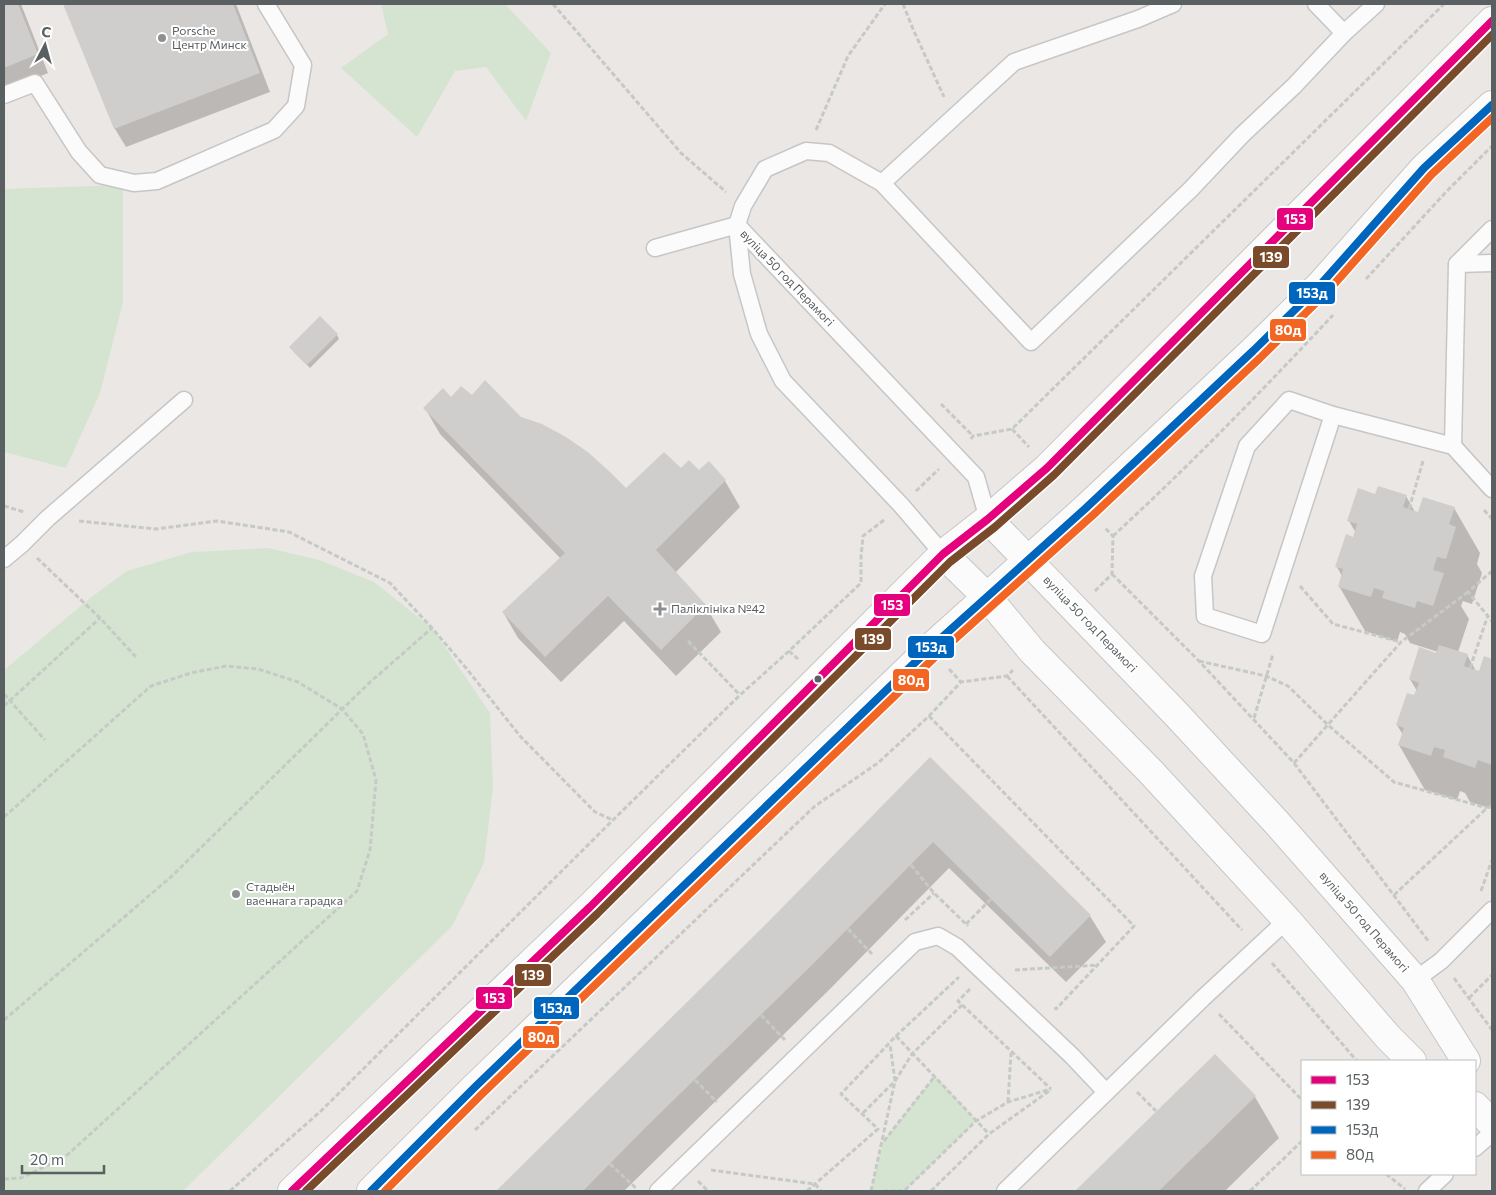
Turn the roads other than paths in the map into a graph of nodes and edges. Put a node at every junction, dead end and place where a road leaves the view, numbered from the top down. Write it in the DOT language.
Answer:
graph roads {
  1 [pos="266,4"];
  2 [pos="1173,4"];
  3 [pos="1316,4"];
  4 [pos="1376,4"];
  5 [pos="1492,21"];
  6 [pos="1344,33"];
  7 [pos="4,95"];
  8 [pos="1492,105"];
  9 [pos="882,183"];
  10 [pos="737,225"];
  11 [pos="1492,229"];
  12 [pos="655,248"];
  13 [pos="1492,262"];
  14 [pos="1457,264"];
  15 [pos="184,400"];
  16 [pos="1333,415"];
  17 [pos="1453,446"];
  18 [pos="1492,489"];
  19 [pos="988,519"];
  20 [pos="943,554"];
  21 [pos="4,559"];
  22 [pos="1028,560"];
  23 [pos="988,598"];
  24 [pos="1490,919"];
  25 [pos="1287,920"];
  26 [pos="1415,980"];
  27 [pos="1411,1060"];
  28 [pos="1465,1060"];
  29 [pos="1106,1092"];
  30 [pos="1476,1107"];
  31 [pos="1492,1124"];
  32 [pos="1492,1133"];
  33 [pos="1476,1147"];
  34 [pos="1444,1175"];
  35 [pos="663,1190"];
  36 [pos="292,1191"];
  37 [pos="371,1191"];
  38 [pos="1005,1191"];
  39 [pos="1427,1191"];
  1 -- 7 [label="lane"];
  2 -- 9 [label="lane"];
  3 -- 6 [label="lane"];
  4 -- 6 [label="lane"];
  5 -- 19 [label="street"];
  6 -- 9 [label="lane"];
  8 -- 22 [label="street"];
  9 -- 10 [label="lane"];
  10 -- 12 [label="lane"];
  10 -- 19 [label="lane, вуліца 50 год Перамогі"];
  10 -- 20 [label="lane, вуліца 50 год Перамогі"];
  11 -- 14 [label="lane"];
  13 -- 14 [label="lane"];
  14 -- 17 [label="lane"];
  15 -- 21 [label="lane"];
  16 -- 16 [label="lane"];
  16 -- 17 [label="lane"];
  17 -- 18 [label="lane"];
  19 -- 20 [label="street"];
  19 -- 22 [label="street, вуліца 50 год Перамогі"];
  20 -- 23 [label="street, вуліца 50 год Перамогі"];
  20 -- 36 [label="street"];
  22 -- 23 [label="street"];
  22 -- 26 [label="street, вуліца 50 год Перамогі"];
  23 -- 25 [label="street, вуліца 50 год Перамогі"];
  23 -- 37 [label="street"];
  24 -- 26 [label="lane"];
  25 -- 27 [label="street, вуліца 50 год Перамогі"];
  25 -- 29 [label="lane"];
  26 -- 28 [label="street, вуліца 50 год Перамогі"];
  29 -- 35 [label="lane"];
  29 -- 38 [label="lane"];
  30 -- 31 [label="street"];
  32 -- 33 [label="lane"];
  34 -- 39 [label="lane"];
}
